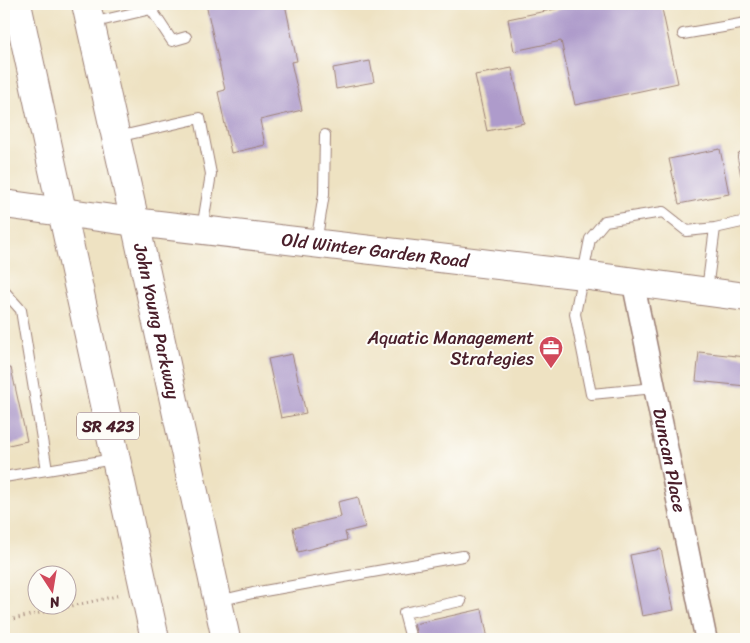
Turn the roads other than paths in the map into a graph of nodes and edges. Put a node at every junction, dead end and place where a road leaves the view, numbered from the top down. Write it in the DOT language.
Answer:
graph roads {
  1 [pos="151,6"];
  2 [pos="88,13"];
  3 [pos="16,15"];
  4 [pos="746,23"];
  5 [pos="683,34"];
  6 [pos="186,37"];
  7 [pos="326,135"];
  8 [pos="116,137"];
  9 [pos="746,156"];
  10 [pos="746,173"];
  11 [pos="4,204"];
  12 [pos="62,212"];
  13 [pos="746,221"];
  14 [pos="135,222"];
  15 [pos="715,228"];
  16 [pos="202,230"];
  17 [pos="316,244"];
  18 [pos="583,275"];
  19 [pos="633,282"];
  20 [pos="4,290"];
  21 [pos="707,292"];
  22 [pos="746,297"];
  23 [pos="655,388"];
  24 [pos="115,459"];
  25 [pos="47,470"];
  26 [pos="4,477"];
  27 [pos="463,556"];
  28 [pos="461,600"];
  29 [pos="217,601"];
  30 [pos="155,639"];
  31 [pos="226,639"];
  32 [pos="411,639"];
  33 [pos="706,639"];
  1 -- 2 [label="lane"];
  1 -- 6 [label="lane"];
  2 -- 8 [label="main road, John Young Parkway"];
  3 -- 12 [label="main road, SR 423"];
  4 -- 5 [label="lane"];
  7 -- 17 [label="lane"];
  8 -- 14 [label="main road, John Young Parkway"];
  8 -- 16 [label="lane"];
  9 -- 10 [label="lane"];
  11 -- 12 [label="main road, Old Winter Garden Road"];
  12 -- 14 [label="main road, Old Winter Garden Road"];
  12 -- 24 [label="main road, SR 423"];
  13 -- 15 [label="lane"];
  14 -- 16 [label="main road, Old Winter Garden Road"];
  14 -- 29 [label="main road, John Young Parkway"];
  15 -- 18 [label="lane"];
  15 -- 21 [label="lane"];
  16 -- 17 [label="main road, Old Winter Garden Road"];
  17 -- 18 [label="main road, Old Winter Garden Road"];
  18 -- 19 [label="main road, Old Winter Garden Road"];
  18 -- 23 [label="lane"];
  19 -- 21 [label="main road, Old Winter Garden Road"];
  19 -- 23 [label="street, Duncan Place"];
  20 -- 25 [label="lane"];
  21 -- 22 [label="main road, Old Winter Garden Road"];
  23 -- 33 [label="street, Duncan Place"];
  24 -- 25 [label="lane"];
  24 -- 30 [label="main road, SR 423"];
  25 -- 26 [label="lane"];
  27 -- 29 [label="lane"];
  28 -- 32 [label="lane"];
  29 -- 31 [label="main road, John Young Parkway"];
}
